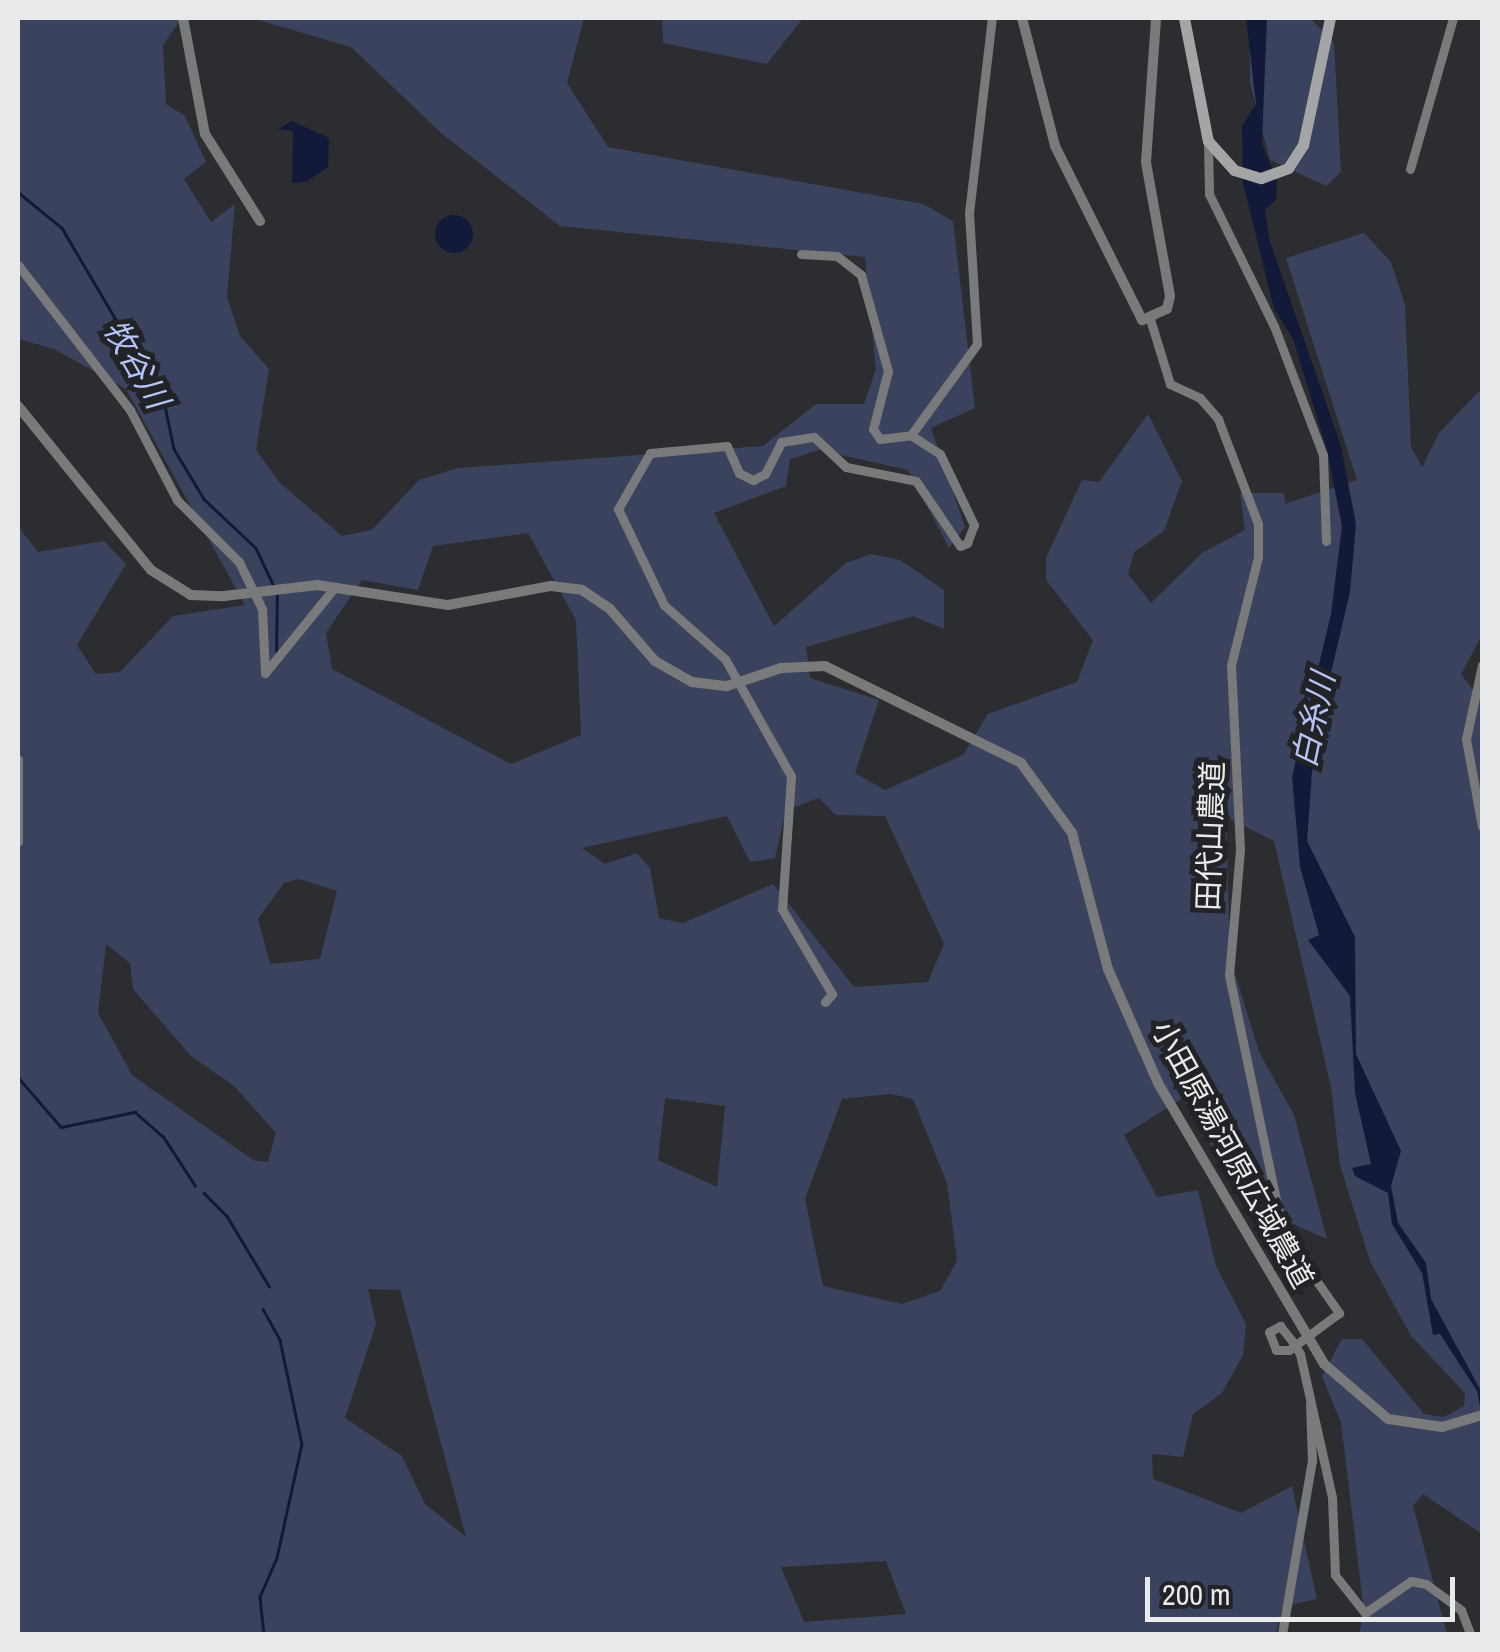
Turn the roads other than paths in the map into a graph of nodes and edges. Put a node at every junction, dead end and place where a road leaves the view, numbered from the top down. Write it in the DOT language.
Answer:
graph roads {
  1 [pos="182,18"];
  2 [pos="992,18"];
  3 [pos="1022,18"];
  4 [pos="1156,18"];
  5 [pos="1184,18"];
  6 [pos="1330,18"];
  7 [pos="1453,18"];
  8 [pos="1208,140"];
  9 [pos="1410,170"];
  10 [pos="260,221"];
  11 [pos="800,254"];
  12 [pos="18,265"];
  13 [pos="1150,319"];
  14 [pos="18,406"];
  15 [pos="910,435"];
  16 [pos="1326,541"];
  17 [pos="335,587"];
  18 [pos="1482,665"];
  19 [pos="742,682"];
  20 [pos="18,760"];
  21 [pos="1482,827"];
  22 [pos="18,842"];
  23 [pos="825,1002"];
  24 [pos="1309,1340"];
  25 [pos="1313,1392"];
  26 [pos="1482,1415"];
  27 [pos="1282,1634"];
  28 [pos="1470,1634"];
  1 -- 10 [label="street"];
  2 -- 15 [label="street"];
  3 -- 13 [label="street"];
  4 -- 13 [label="street"];
  5 -- 8 [label="main road"];
  6 -- 8 [label="main road"];
  7 -- 9 [label="street"];
  8 -- 16 [label="street"];
  11 -- 15 [label="street"];
  12 -- 17 [label="street"];
  13 -- 24 [label="street, 田代山農道"];
  14 -- 17 [label="street, 小田原湯河原広域農道, bridge"];
  15 -- 19 [label="street"];
  17 -- 19 [label="street, 小田原湯河原広域農道"];
  18 -- 21 [label="street"];
  19 -- 23 [label="street"];
  19 -- 24 [label="street, 小田原湯河原広域農道"];
  20 -- 22 [label="street"];
  24 -- 25 [label="street, bridge"];
  24 -- 26 [label="street, 小田原湯河原広域農道"];
  25 -- 27 [label="street"];
  25 -- 28 [label="street"];
}
